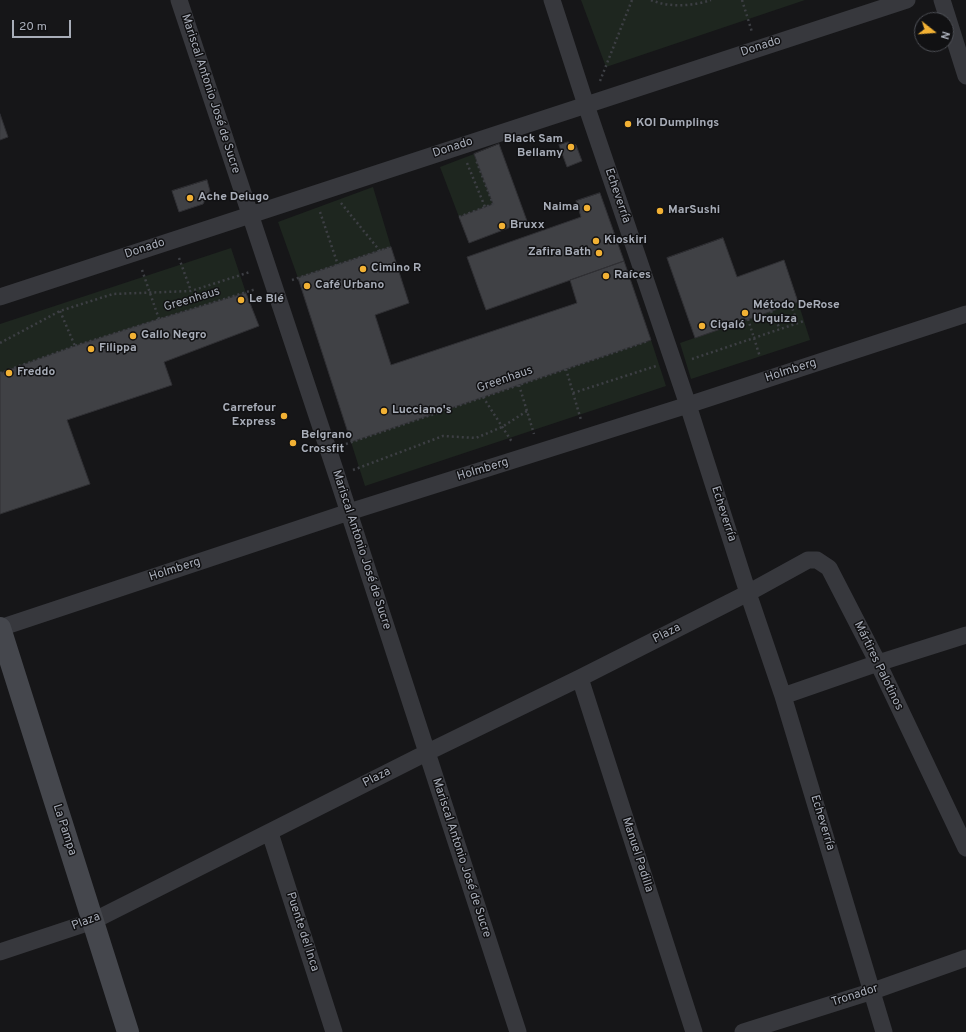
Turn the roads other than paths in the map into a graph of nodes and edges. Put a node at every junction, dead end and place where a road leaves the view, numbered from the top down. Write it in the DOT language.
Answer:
graph roads {
  1 [pos="179,0"];
  2 [pos="552,0"];
  3 [pos="906,0"];
  4 [pos="942,0"];
  5 [pos="966,76"];
  6 [pos="589,104"];
  7 [pos="250,215"];
  8 [pos="0,297"];
  9 [pos="966,314"];
  10 [pos="688,405"];
  11 [pos="349,512"];
  12 [pos="748,593"];
  13 [pos="0,628"];
  14 [pos="966,635"];
  15 [pos="878,663"];
  16 [pos="580,678"];
  17 [pos="783,696"];
  18 [pos="426,753"];
  19 [pos="270,833"];
  20 [pos="966,848"];
  21 [pos="93,921"];
  22 [pos="0,952"];
  23 [pos="966,958"];
  24 [pos="873,991"];
  25 [pos="128,1032"];
  26 [pos="334,1032"];
  27 [pos="518,1032"];
  28 [pos="694,1032"];
  29 [pos="743,1032"];
  30 [pos="884,1032"];
  1 -- 7 [label="street, Mariscal Antonio José de Sucre"];
  2 -- 6 [label="street, Echeverría"];
  3 -- 6 [label="street, Donado"];
  4 -- 5 [label="street"];
  6 -- 7 [label="street, Donado"];
  6 -- 10 [label="street, Echeverría"];
  7 -- 8 [label="street, Donado"];
  7 -- 11 [label="street, Mariscal Antonio José de Sucre"];
  9 -- 10 [label="street, Holmberg"];
  10 -- 11 [label="street, Holmberg"];
  10 -- 12 [label="street, Echeverría"];
  11 -- 13 [label="street, Holmberg"];
  11 -- 18 [label="street, Mariscal Antonio José de Sucre"];
  12 -- 15 [label="street, Mártires Palotinos"];
  12 -- 16 [label="street, Plaza"];
  12 -- 17 [label="street, Echeverría"];
  13 -- 21 [label="street, La Pampa"];
  14 -- 15 [label="street"];
  15 -- 17 [label="street"];
  15 -- 20 [label="street, Mártires Palotinos"];
  16 -- 18 [label="street, Plaza"];
  16 -- 28 [label="street, Manuel Padilla"];
  17 -- 24 [label="street, Echeverría"];
  18 -- 19 [label="street, Plaza"];
  18 -- 27 [label="street, Mariscal Antonio José de Sucre"];
  19 -- 21 [label="street, Plaza"];
  19 -- 26 [label="street, Puente del Inca"];
  21 -- 22 [label="street, Plaza"];
  21 -- 25 [label="street, La Pampa"];
  23 -- 24 [label="street, Tronador"];
  24 -- 29 [label="street, Tronador"];
  24 -- 30 [label="street, Echeverría"];
}
